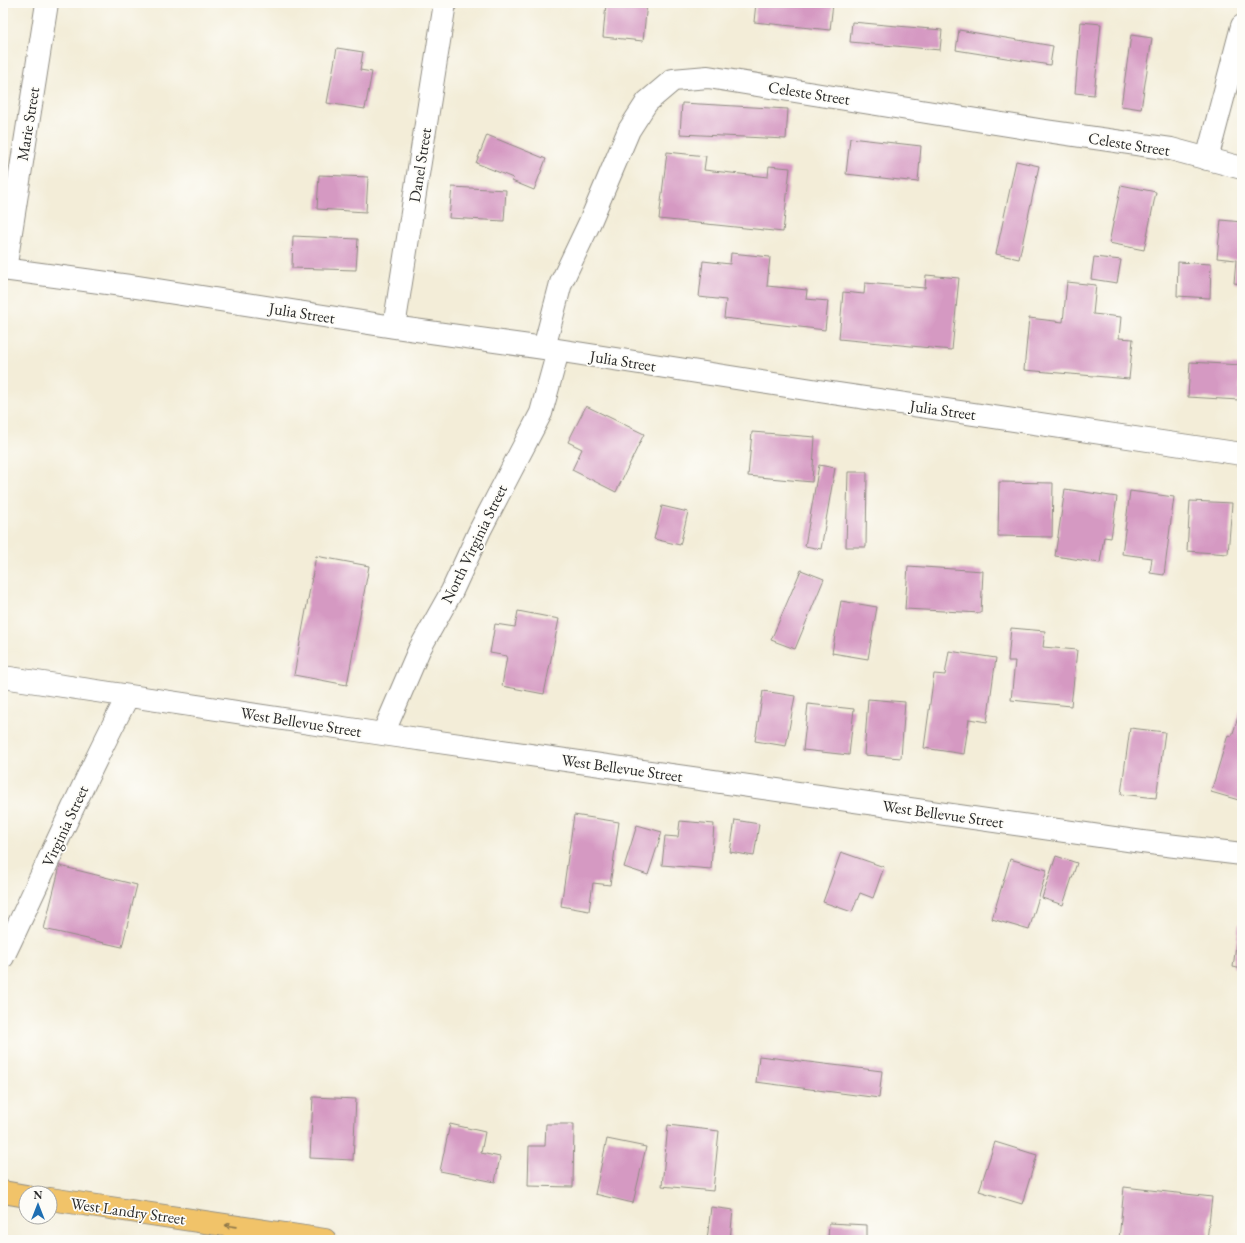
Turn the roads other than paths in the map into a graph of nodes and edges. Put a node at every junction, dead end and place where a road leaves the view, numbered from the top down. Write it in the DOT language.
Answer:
graph roads {
  1 [pos="47,3"];
  2 [pos="445,3"];
  3 [pos="1242,26"];
  4 [pos="1207,159"];
  5 [pos="1242,168"];
  6 [pos="4,269"];
  7 [pos="394,327"];
  8 [pos="551,350"];
  9 [pos="1242,454"];
  10 [pos="3,678"];
  11 [pos="128,696"];
  12 [pos="383,734"];
  13 [pos="1242,854"];
  14 [pos="3,957"];
  15 [pos="3,1192"];
  16 [pos="18,1195"];
  17 [pos="58,1200"];
  18 [pos="325,1240"];
  1 -- 6 [label="street, Marie Street"];
  2 -- 7 [label="street, Danel Street"];
  3 -- 4 [label="street"];
  4 -- 5 [label="street, Celeste Street"];
  4 -- 8 [label="street, Celeste Street"];
  6 -- 7 [label="street, Julia Street"];
  7 -- 8 [label="street, Julia Street"];
  8 -- 9 [label="street, Julia Street"];
  8 -- 12 [label="street, North Virginia Street"];
  10 -- 11 [label="street, West Bellevue Street"];
  11 -- 12 [label="street, West Bellevue Street"];
  11 -- 14 [label="street, Virginia Street"];
  12 -- 13 [label="street, West Bellevue Street"];
  15 -- 16 [label="highway"];
  18 -- 17 [label="highway, West Landry Street, one-way"];
}
